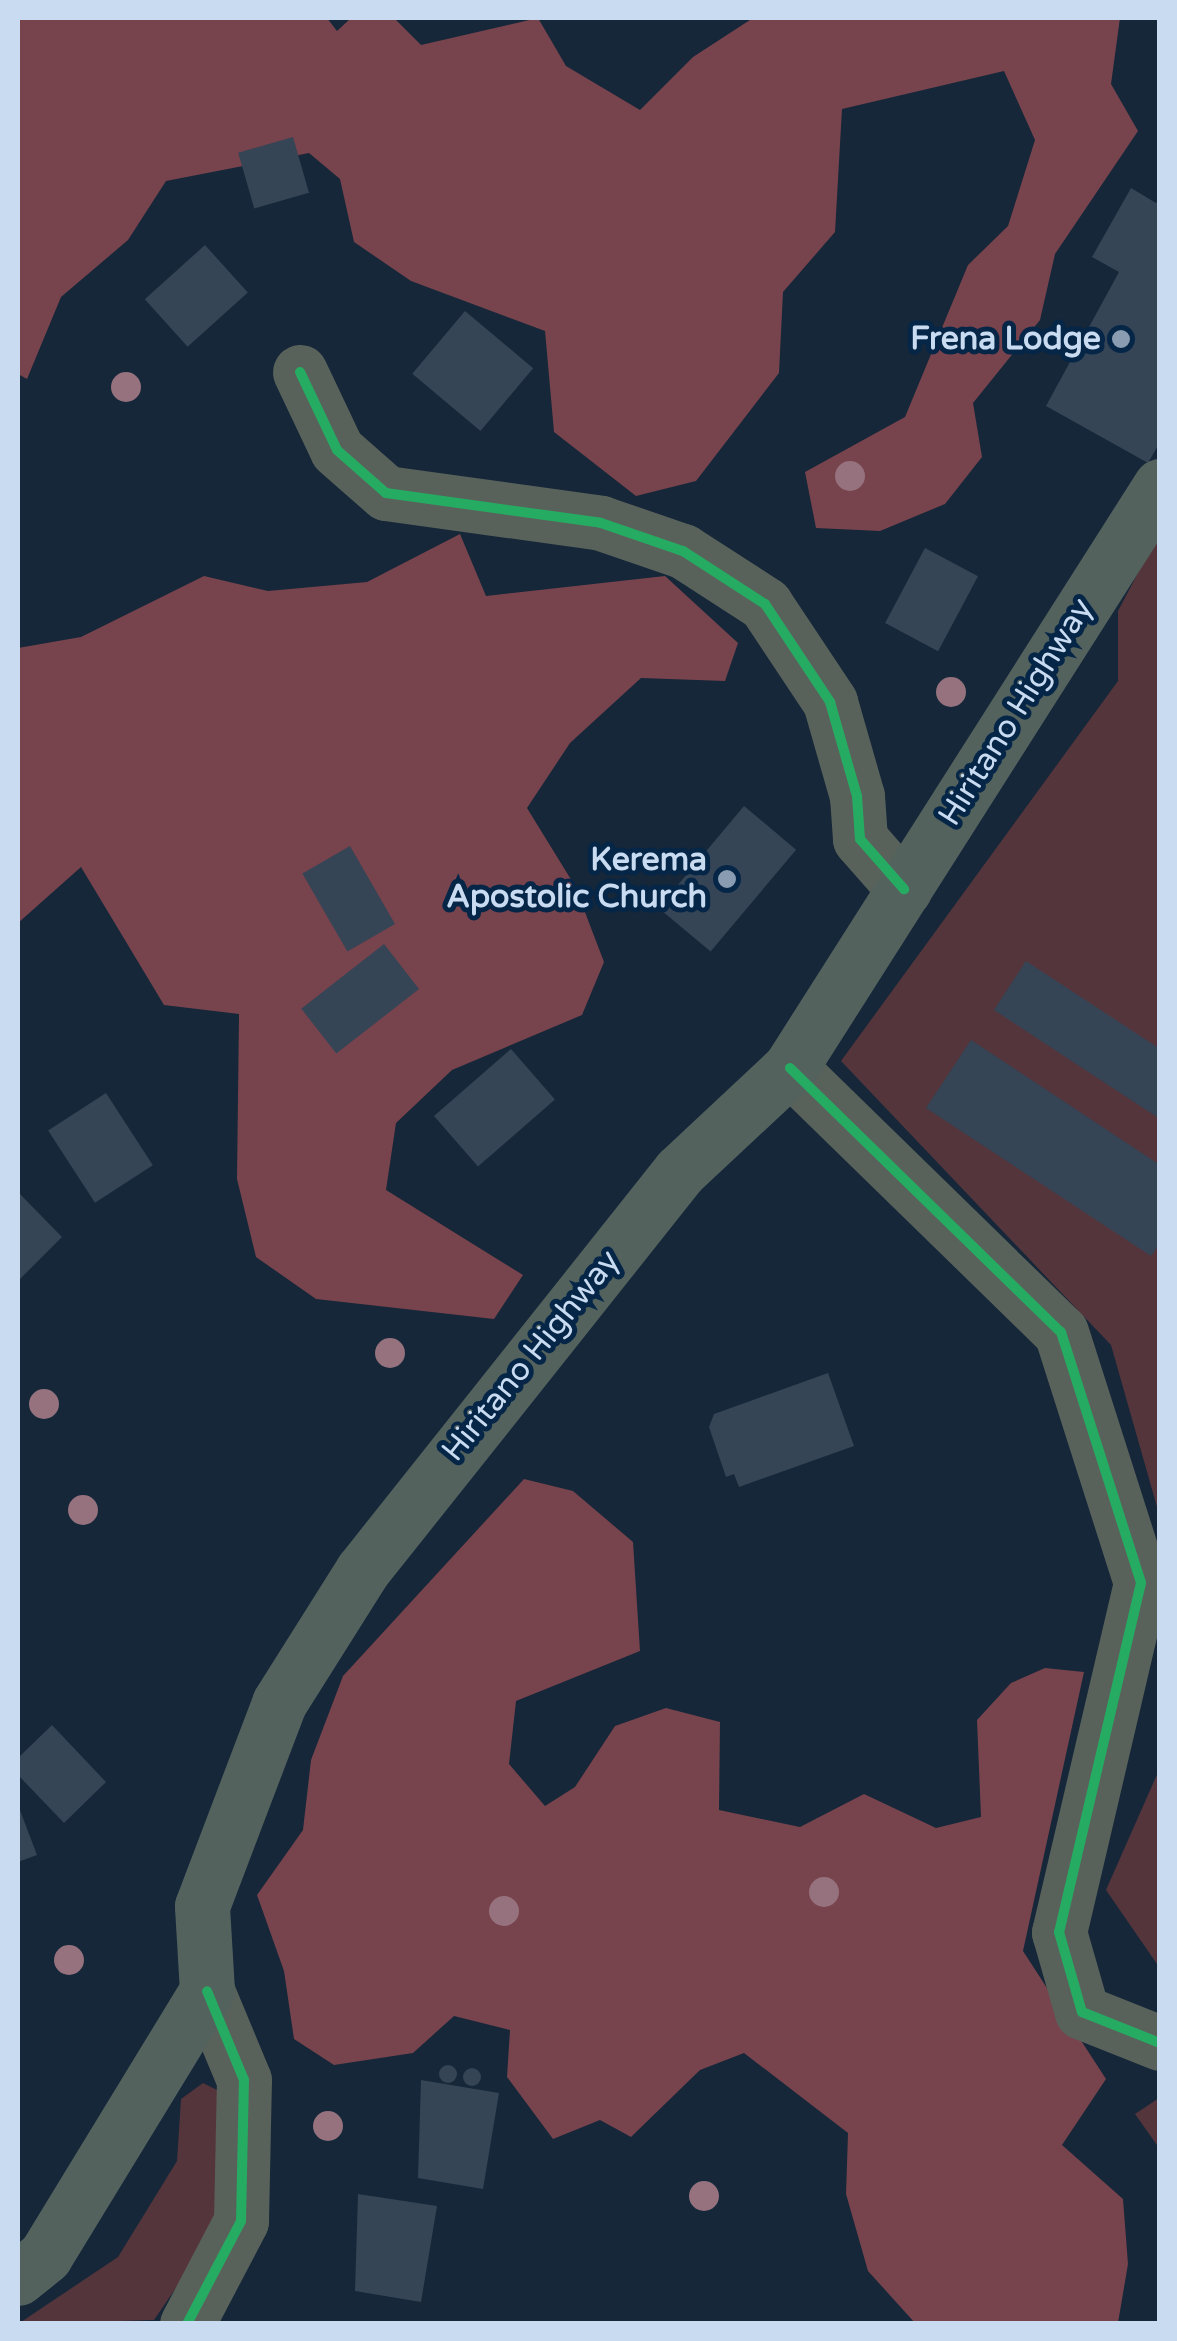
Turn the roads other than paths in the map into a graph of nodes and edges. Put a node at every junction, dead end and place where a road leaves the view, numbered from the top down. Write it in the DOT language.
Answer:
graph roads {
  1 [pos="300,372"];
  2 [pos="1160,486"];
  3 [pos="904,889"];
  4 [pos="790,1068"];
  5 [pos="207,1990"];
  6 [pos="1160,2043"];
  7 [pos="18,2278"];
  8 [pos="186,2324"];
  1 -- 3 [label="street"];
  2 -- 3 [label="highway, Hiritano Highway"];
  3 -- 4 [label="highway, Hiritano Highway"];
  4 -- 5 [label="highway, Hiritano Highway"];
  4 -- 6 [label="street"];
  5 -- 7 [label="highway"];
  5 -- 8 [label="street"];
}
